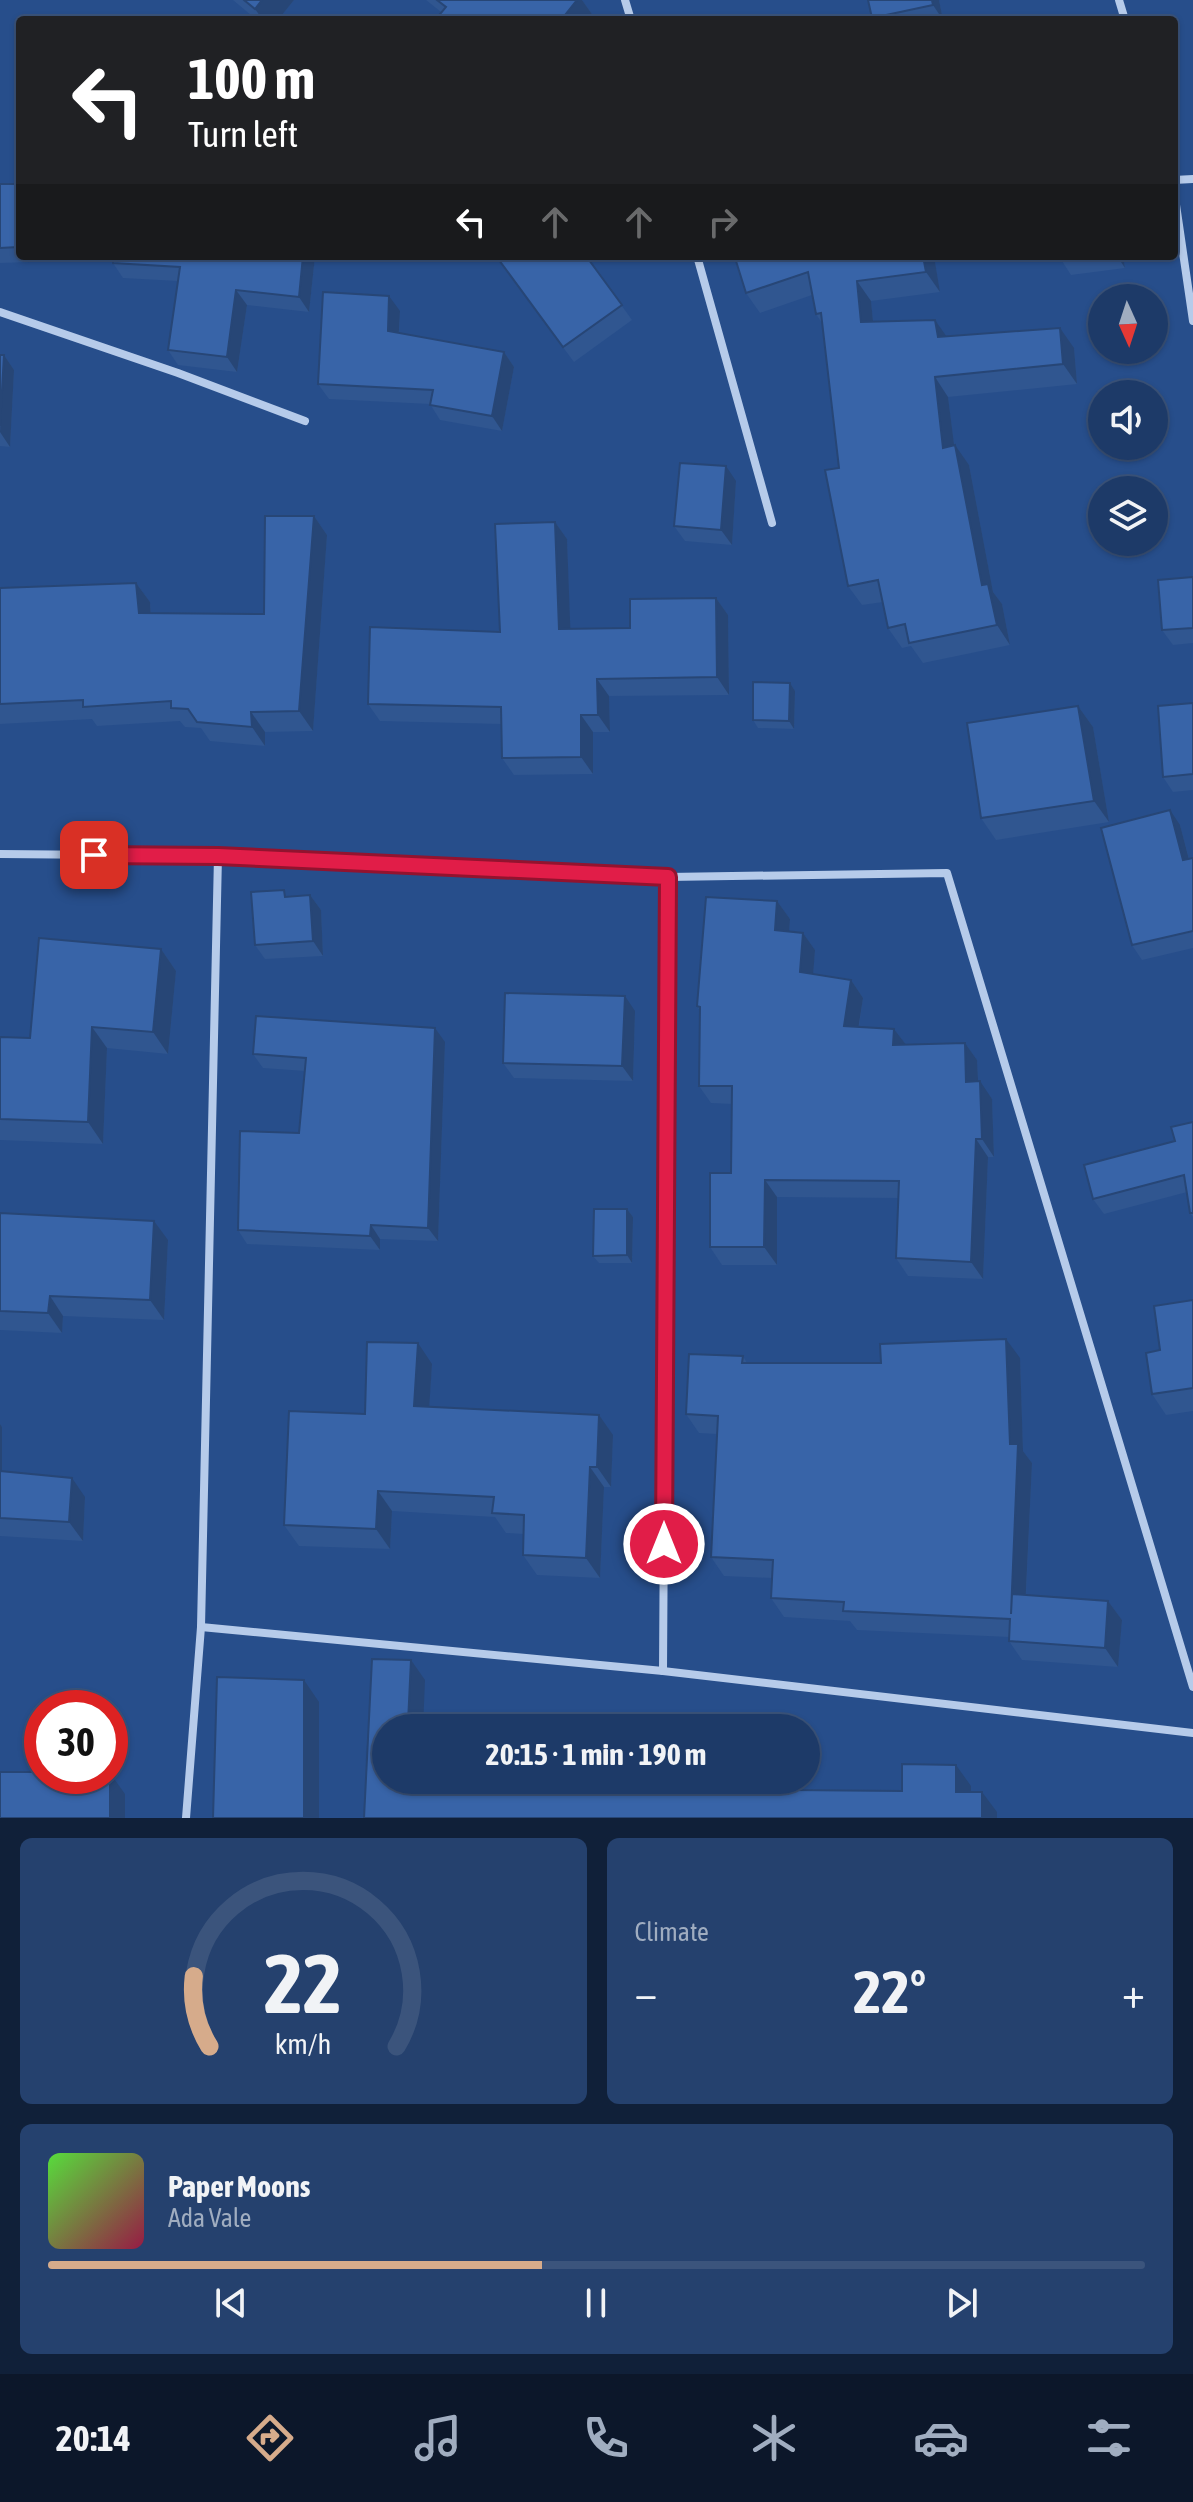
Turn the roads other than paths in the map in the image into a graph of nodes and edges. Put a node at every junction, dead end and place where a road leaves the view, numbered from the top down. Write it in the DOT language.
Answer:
graph roads {
  1 [pos="1178,218"];
  2 [pos="698,260"];
  3 [pos="0,312"];
  4 [pos="1193,321"];
  5 [pos="305,421"];
  6 [pos="772,523"];
  7 [pos="0,854"];
  8 [pos="218,856"];
  9 [pos="668,877"];
  10 [pos="201,1627"];
  11 [pos="663,1671"];
  12 [pos="1193,1687"];
  13 [pos="1193,1733"];
  14 [pos="186,1818"];
  1 -- 4 [label="street"];
  2 -- 6 [label="street"];
  3 -- 5 [label="street"];
  7 -- 8 [label="street"];
  8 -- 9 [label="street"];
  8 -- 10 [label="street"];
  9 -- 11 [label="street"];
  9 -- 12 [label="street"];
  10 -- 11 [label="street"];
  10 -- 14 [label="street"];
  11 -- 13 [label="street"];
}
